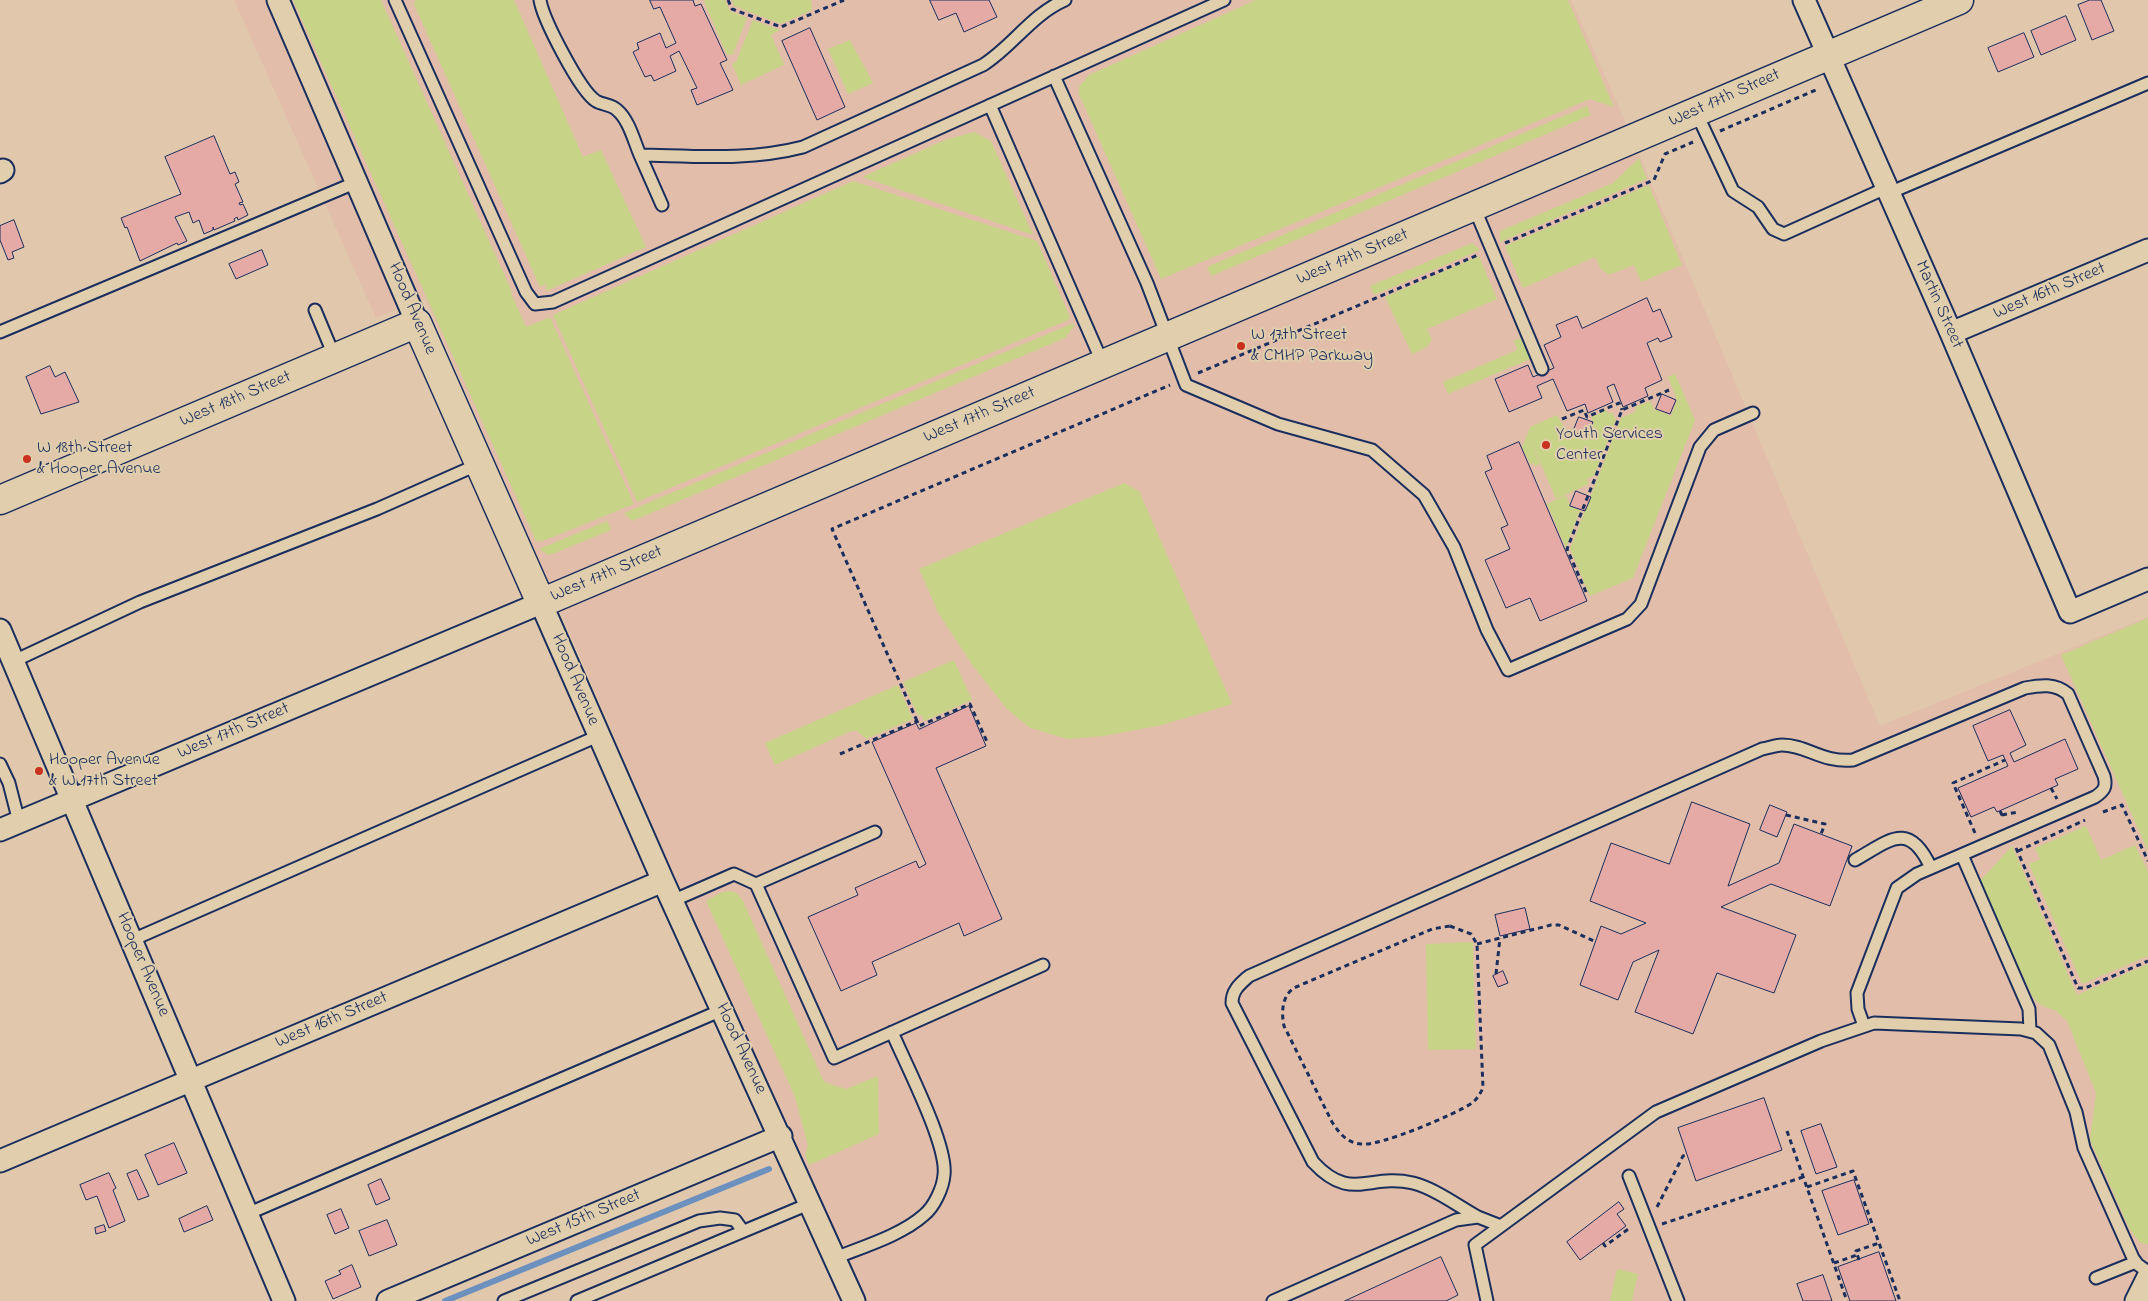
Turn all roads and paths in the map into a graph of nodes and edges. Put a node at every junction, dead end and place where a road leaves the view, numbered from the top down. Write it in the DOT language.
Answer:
graph roads {
  1 [pos="278,0"];
  2 [pos="395,0"];
  3 [pos="540,0"];
  4 [pos="728,0"];
  5 [pos="844,0"];
  6 [pos="1065,0"];
  7 [pos="1224,0"];
  8 [pos="1804,0"];
  9 [pos="1959,0"];
  10 [pos="1827,55"];
  11 [pos="1054,76"];
  12 [pos="2148,83"];
  13 [pos="1818,89"];
  14 [pos="990,106"];
  15 [pos="1696,112"];
  16 [pos="1708,136"];
  17 [pos="640,155"];
  18 [pos="357,182"];
  19 [pos="1887,191"];
  20 [pos="662,205"];
  21 [pos="1474,207"];
  22 [pos="1492,249"];
  23 [pos="2148,250"];
  24 [pos="315,310"];
  25 [pos="417,323"];
  26 [pos="0,332"];
  27 [pos="1951,333"];
  28 [pos="1168,337"];
  29 [pos="335,358"];
  30 [pos="1103,364"];
  31 [pos="1542,369"];
  32 [pos="1184,379"];
  33 [pos="1669,390"];
  34 [pos="1622,410"];
  35 [pos="1753,413"];
  36 [pos="1562,419"];
  37 [pos="480,464"];
  38 [pos="0,500"];
  39 [pos="2148,579"];
  40 [pos="1586,592"];
  41 [pos="541,603"];
  42 [pos="0,630"];
  43 [pos="8,659"];
  44 [pos="917,721"];
  45 [pos="598,736"];
  46 [pos="988,744"];
  47 [pos="840,754"];
  48 [pos="2005,760"];
  49 [pos="0,764"];
  50 [pos="3,780"];
  51 [pos="2051,788"];
  52 [pos="73,799"];
  53 [pos="2059,804"];
  54 [pos="2099,814"];
  55 [pos="1786,815"];
  56 [pos="2090,818"];
  57 [pos="9,826"];
  58 [pos="875,832"];
  59 [pos="1821,834"];
  60 [pos="1978,840"];
  61 [pos="1962,855"];
  62 [pos="1854,860"];
  63 [pos="2148,861"];
  64 [pos="1931,868"];
  65 [pos="663,881"];
  66 [pos="756,884"];
  67 [pos="672,901"];
  68 [pos="1500,938"];
  69 [pos="132,940"];
  70 [pos="1596,942"];
  71 [pos="1477,944"];
  72 [pos="2148,961"];
  73 [pos="1043,965"];
  74 [pos="1496,974"];
  75 [pos="722,1010"];
  76 [pos="1864,1026"];
  77 [pos="2030,1031"];
  78 [pos="892,1032"];
  79 [pos="190,1081"];
  80 [pos="1787,1131"];
  81 [pos="781,1136"];
  82 [pos="1687,1155"];
  83 [pos="0,1161"];
  84 [pos="1629,1176"];
  85 [pos="1803,1177"];
  86 [pos="1807,1188"];
  87 [pos="811,1203"];
  88 [pos="247,1214"];
  89 [pos="1478,1218"];
  90 [pos="1648,1225"];
  91 [pos="1501,1226"];
  92 [pos="1631,1227"];
  93 [pos="744,1231"];
  94 [pos="1603,1243"];
  95 [pos="1879,1243"];
  96 [pos="1857,1255"];
  97 [pos="835,1258"];
  98 [pos="1859,1260"];
  99 [pos="1834,1263"];
  100 [pos="2142,1270"];
  101 [pos="2148,1272"];
  102 [pos="2096,1278"];
  103 [pos="284,1301"];
  104 [pos="388,1301"];
  105 [pos="504,1301"];
  106 [pos="577,1301"];
  107 [pos="854,1301"];
  108 [pos="1273,1301"];
  109 [pos="1487,1301"];
  110 [pos="1678,1301"];
  111 [pos="1847,1301"];
  112 [pos="1900,1301"];
  113 [pos="2136,1301"];
  1 -- 18 [label="street, Hood Avenue"];
  2 -- 14 [label="lane"];
  3 -- 17 [label="lane"];
  4 -- 5 [label="path"];
  6 -- 17 [label="lane"];
  7 -- 11 [label="lane"];
  8 -- 10 [label="street, Martin Street"];
  9 -- 10 [label="street, West 17th Street"];
  10 -- 15 [label="street, West 17th Street"];
  10 -- 19 [label="street, Martin Street"];
  11 -- 14 [label="lane"];
  11 -- 28 [label="lane"];
  12 -- 19 [label="lane"];
  13 -- 16 [label="path"];
  14 -- 30 [label="lane"];
  15 -- 16 [label="lane"];
  15 -- 21 [label="street, West 17th Street"];
  16 -- 19 [label="lane"];
  16 -- 22 [label="path"];
  17 -- 20 [label="lane"];
  18 -- 25 [label="street, Hood Avenue"];
  18 -- 26 [label="lane"];
  19 -- 27 [label="street, Martin Street"];
  21 -- 22 [label="lane"];
  21 -- 28 [label="street, West 17th Street"];
  22 -- 31 [label="lane"];
  22 -- 32 [label="path"];
  23 -- 27 [label="street, West 16th Street"];
  24 -- 29 [label="lane"];
  25 -- 29 [label="street, West 18th Street"];
  25 -- 37 [label="street, Hood Avenue"];
  27 -- 39 [label="street, Martin Street"];
  28 -- 30 [label="street, West 17th Street"];
  28 -- 32 [label="lane"];
  29 -- 38 [label="street, West 18th Street"];
  30 -- 41 [label="street, West 17th Street"];
  32 -- 35 [label="lane"];
  32 -- 44 [label="path"];
  33 -- 34 [label="path"];
  34 -- 36 [label="path"];
  34 -- 40 [label="path"];
  37 -- 41 [label="street, Hood Avenue"];
  37 -- 43 [label="lane"];
  41 -- 45 [label="street, Hood Avenue"];
  41 -- 52 [label="street, West 17th Street"];
  42 -- 43 [label="street, Hooper Avenue"];
  43 -- 52 [label="street, Hooper Avenue"];
  44 -- 46 [label="path"];
  44 -- 47 [label="path"];
  45 -- 65 [label="street, Hood Avenue"];
  45 -- 69 [label="lane"];
  48 -- 60 [label="path"];
  49 -- 50 [label="lane"];
  50 -- 57 [label="lane"];
  51 -- 53 [label="path"];
  52 -- 57 [label="street, West 17th Street"];
  52 -- 69 [label="street, Hooper Avenue"];
  54 -- 63 [label="path"];
  55 -- 59 [label="path"];
  56 -- 72 [label="path"];
  58 -- 66 [label="lane"];
  61 -- 64 [label="lane"];
  61 -- 77 [label="lane"];
  61 -- 89 [label="lane"];
  62 -- 64 [label="lane"];
  64 -- 76 [label="lane"];
  65 -- 67 [label="street, Hood Avenue"];
  65 -- 79 [label="street, West 16th Street"];
  66 -- 67 [label="lane"];
  66 -- 78 [label="lane"];
  67 -- 75 [label="street, Hood Avenue"];
  68 -- 70 [label="path"];
  68 -- 71 [label="path"];
  68 -- 74 [label="path"];
  69 -- 79 [label="street, Hooper Avenue"];
  71 -- 71 [label="path"];
  73 -- 78 [label="lane"];
  75 -- 81 [label="street, Hood Avenue"];
  75 -- 88 [label="lane"];
  76 -- 77 [label="lane"];
  76 -- 91 [label="lane"];
  77 -- 100 [label="lane"];
  78 -- 97 [label="lane"];
  79 -- 83 [label="street, West 16th Street"];
  79 -- 88 [label="street, Hooper Avenue"];
  80 -- 85 [label="path"];
  81 -- 87 [label="street, Hood Avenue"];
  81 -- 104 [label="street, West 15th Street"];
  82 -- 90 [label="path"];
  84 -- 90 [label="lane"];
  85 -- 86 [label="path"];
  85 -- 90 [label="path"];
  86 -- 95 [label="path"];
  86 -- 99 [label="path"];
  87 -- 93 [label="lane"];
  87 -- 97 [label="street, Hood Avenue"];
  88 -- 103 [label="street, Hooper Avenue"];
  89 -- 91 [label="lane"];
  89 -- 108 [label="lane"];
  90 -- 110 [label="lane"];
  91 -- 109 [label="lane"];
  92 -- 94 [label="path"];
  93 -- 105 [label="lane"];
  93 -- 106 [label="lane"];
  95 -- 96 [label="path"];
  95 -- 112 [label="path"];
  96 -- 98 [label="path"];
  96 -- 99 [label="path"];
  97 -- 107 [label="street, Hood Avenue"];
  99 -- 111 [label="path"];
  100 -- 101 [label="lane"];
  100 -- 102 [label="lane"];
  100 -- 113 [label="street"];
}
